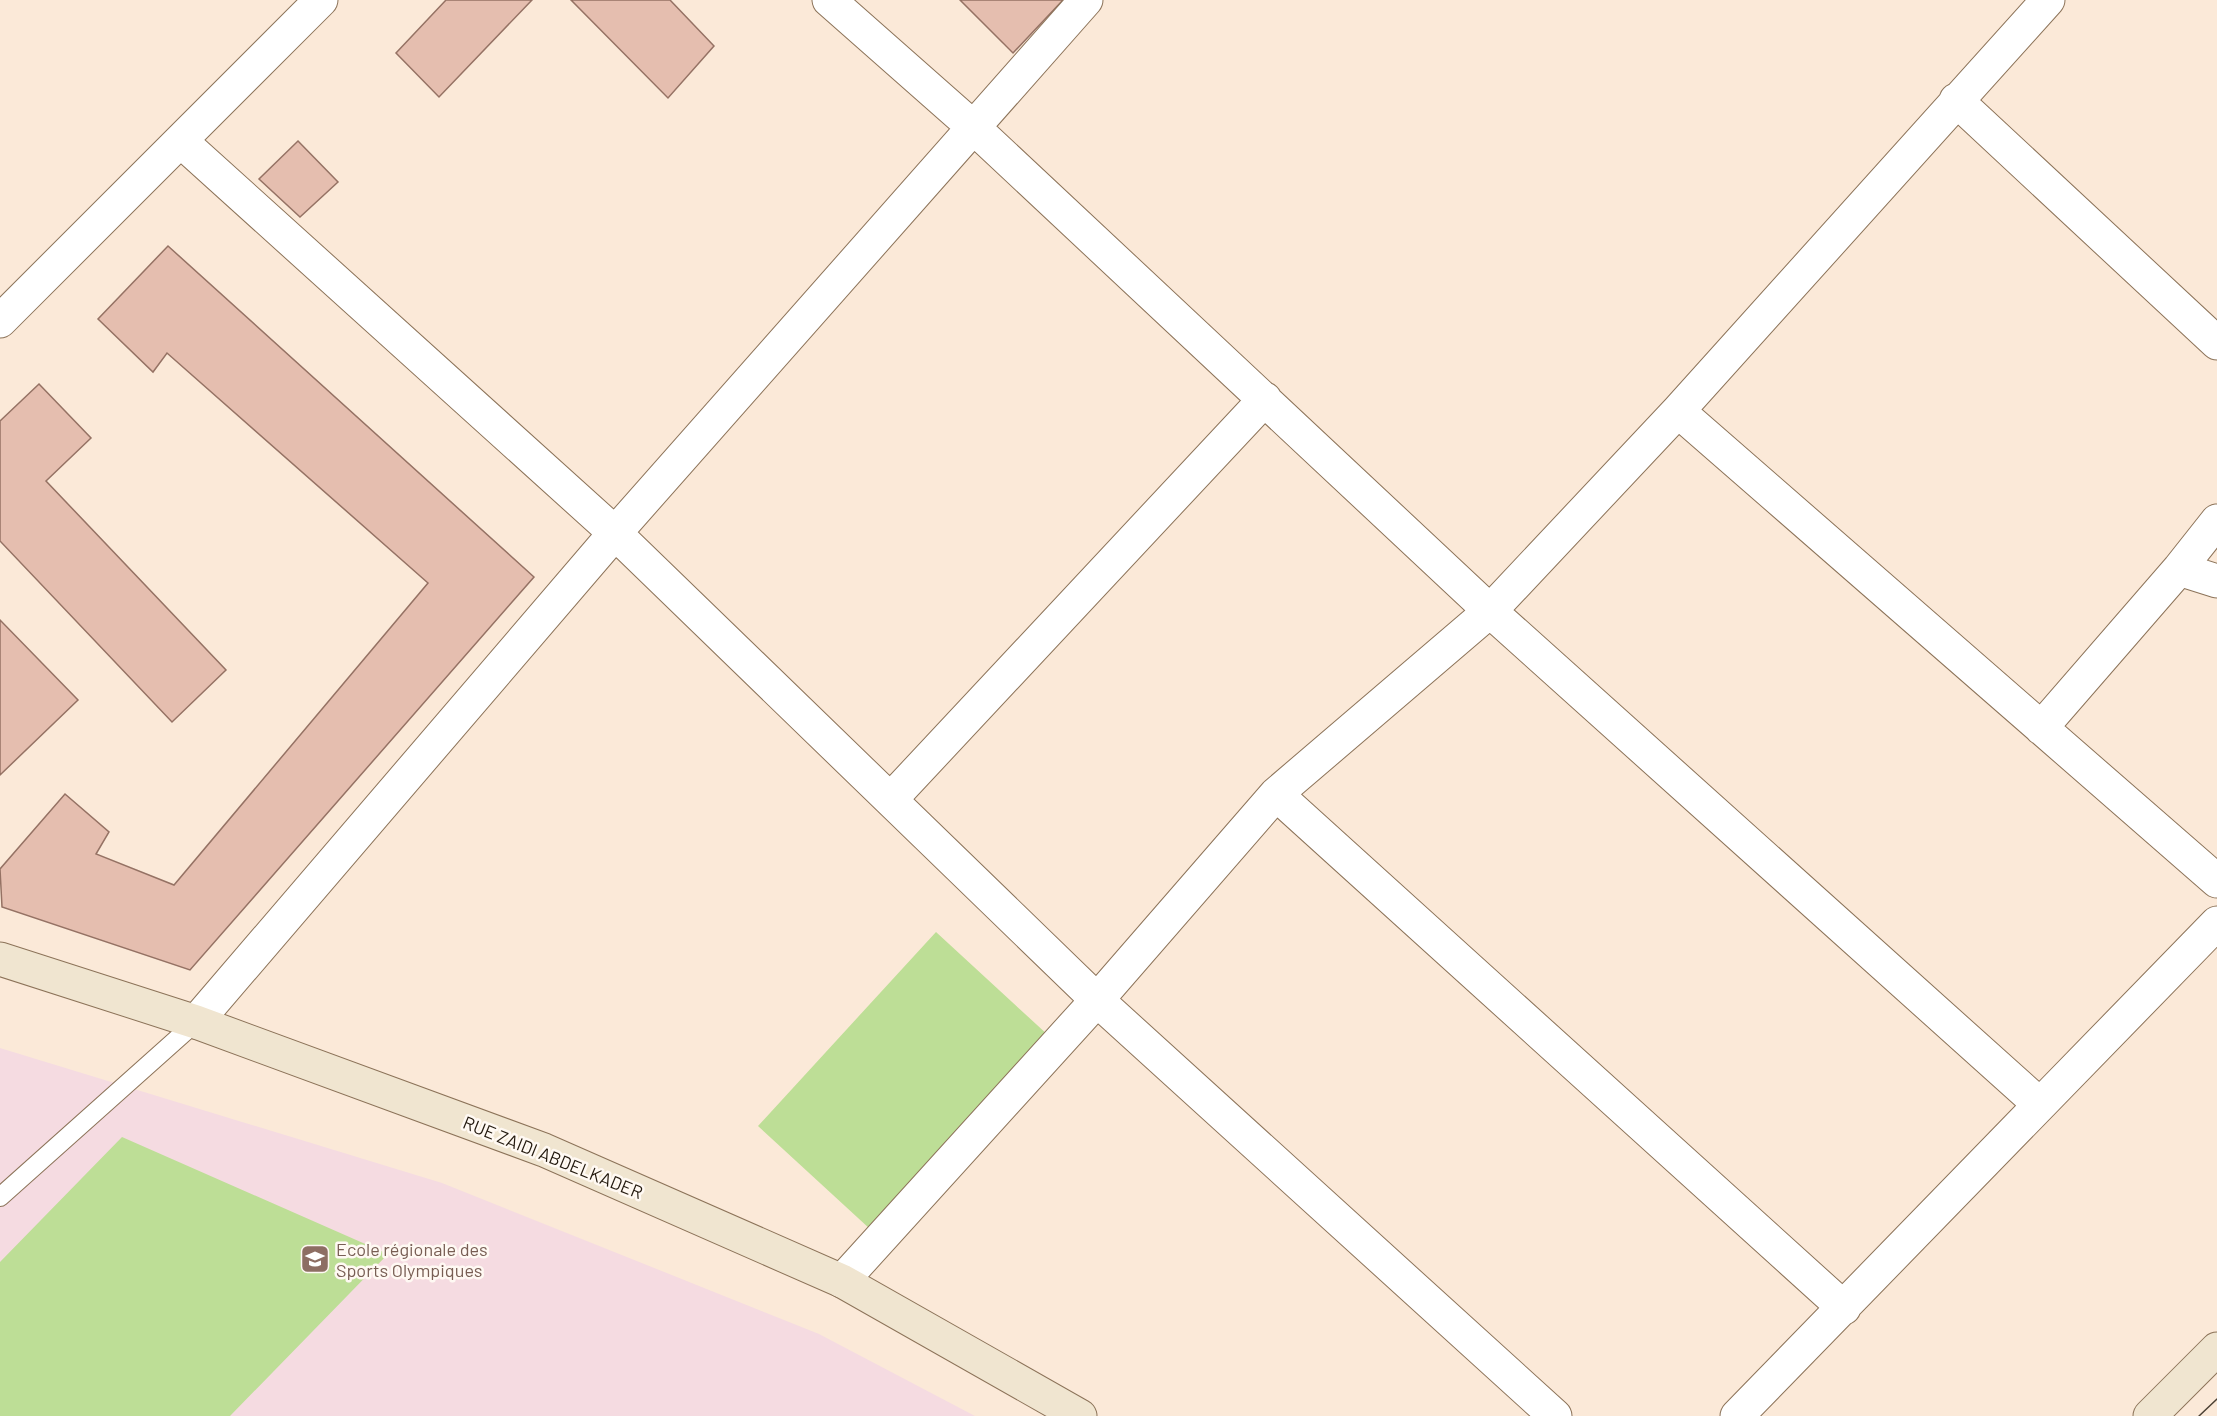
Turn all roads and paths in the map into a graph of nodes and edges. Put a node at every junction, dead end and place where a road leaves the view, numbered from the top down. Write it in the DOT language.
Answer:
graph roads {
  1 [pos="321,0"];
  2 [pos="829,0"];
  3 [pos="1086,0"];
  4 [pos="2048,0"];
  5 [pos="1956,100"];
  6 [pos="973,127"];
  7 [pos="182,142"];
  8 [pos="0,321"];
  9 [pos="2217,343"];
  10 [pos="1265,399"];
  11 [pos="1678,411"];
  12 [pos="2217,521"];
  13 [pos="615,533"];
  14 [pos="2179,569"];
  15 [pos="2217,581"];
  16 [pos="1490,611"];
  17 [pos="2041,728"];
  18 [pos="1276,794"];
  19 [pos="891,799"];
  20 [pos="2217,880"];
  21 [pos="2217,924"];
  22 [pos="0,959"];
  23 [pos="1097,1000"];
  24 [pos="196,1022"];
  25 [pos="2039,1104"];
  26 [pos="0,1197"];
  27 [pos="842,1281"];
  28 [pos="1844,1308"];
  29 [pos="2217,1349"];
  30 [pos="1080,1416"];
  31 [pos="1555,1416"];
  32 [pos="1737,1416"];
  33 [pos="2150,1416"];
  1 -- 7 [label="street"];
  2 -- 6 [label="street"];
  3 -- 6 [label="street"];
  4 -- 5 [label="street"];
  5 -- 9 [label="street"];
  5 -- 11 [label="street"];
  6 -- 10 [label="street"];
  6 -- 13 [label="street"];
  7 -- 8 [label="street"];
  7 -- 13 [label="street"];
  10 -- 16 [label="street"];
  10 -- 19 [label="street"];
  11 -- 16 [label="street"];
  11 -- 17 [label="street"];
  12 -- 14 [label="street"];
  13 -- 19 [label="street"];
  13 -- 24 [label="street"];
  14 -- 15 [label="street"];
  14 -- 17 [label="street"];
  16 -- 18 [label="street"];
  16 -- 25 [label="street"];
  17 -- 20 [label="street"];
  18 -- 23 [label="street"];
  18 -- 28 [label="street"];
  19 -- 23 [label="street"];
  21 -- 25 [label="street"];
  22 -- 24 [label="main road, RUE ZAIDI ABDELKADER"];
  23 -- 27 [label="street"];
  23 -- 31 [label="street"];
  24 -- 26 [label="lane"];
  24 -- 27 [label="main road, RUE ZAIDI ABDELKADER"];
  25 -- 28 [label="street"];
  27 -- 30 [label="main road, RUE ZAIDI ABDELKADER"];
  28 -- 32 [label="street"];
  29 -- 33 [label="main road"];
}
